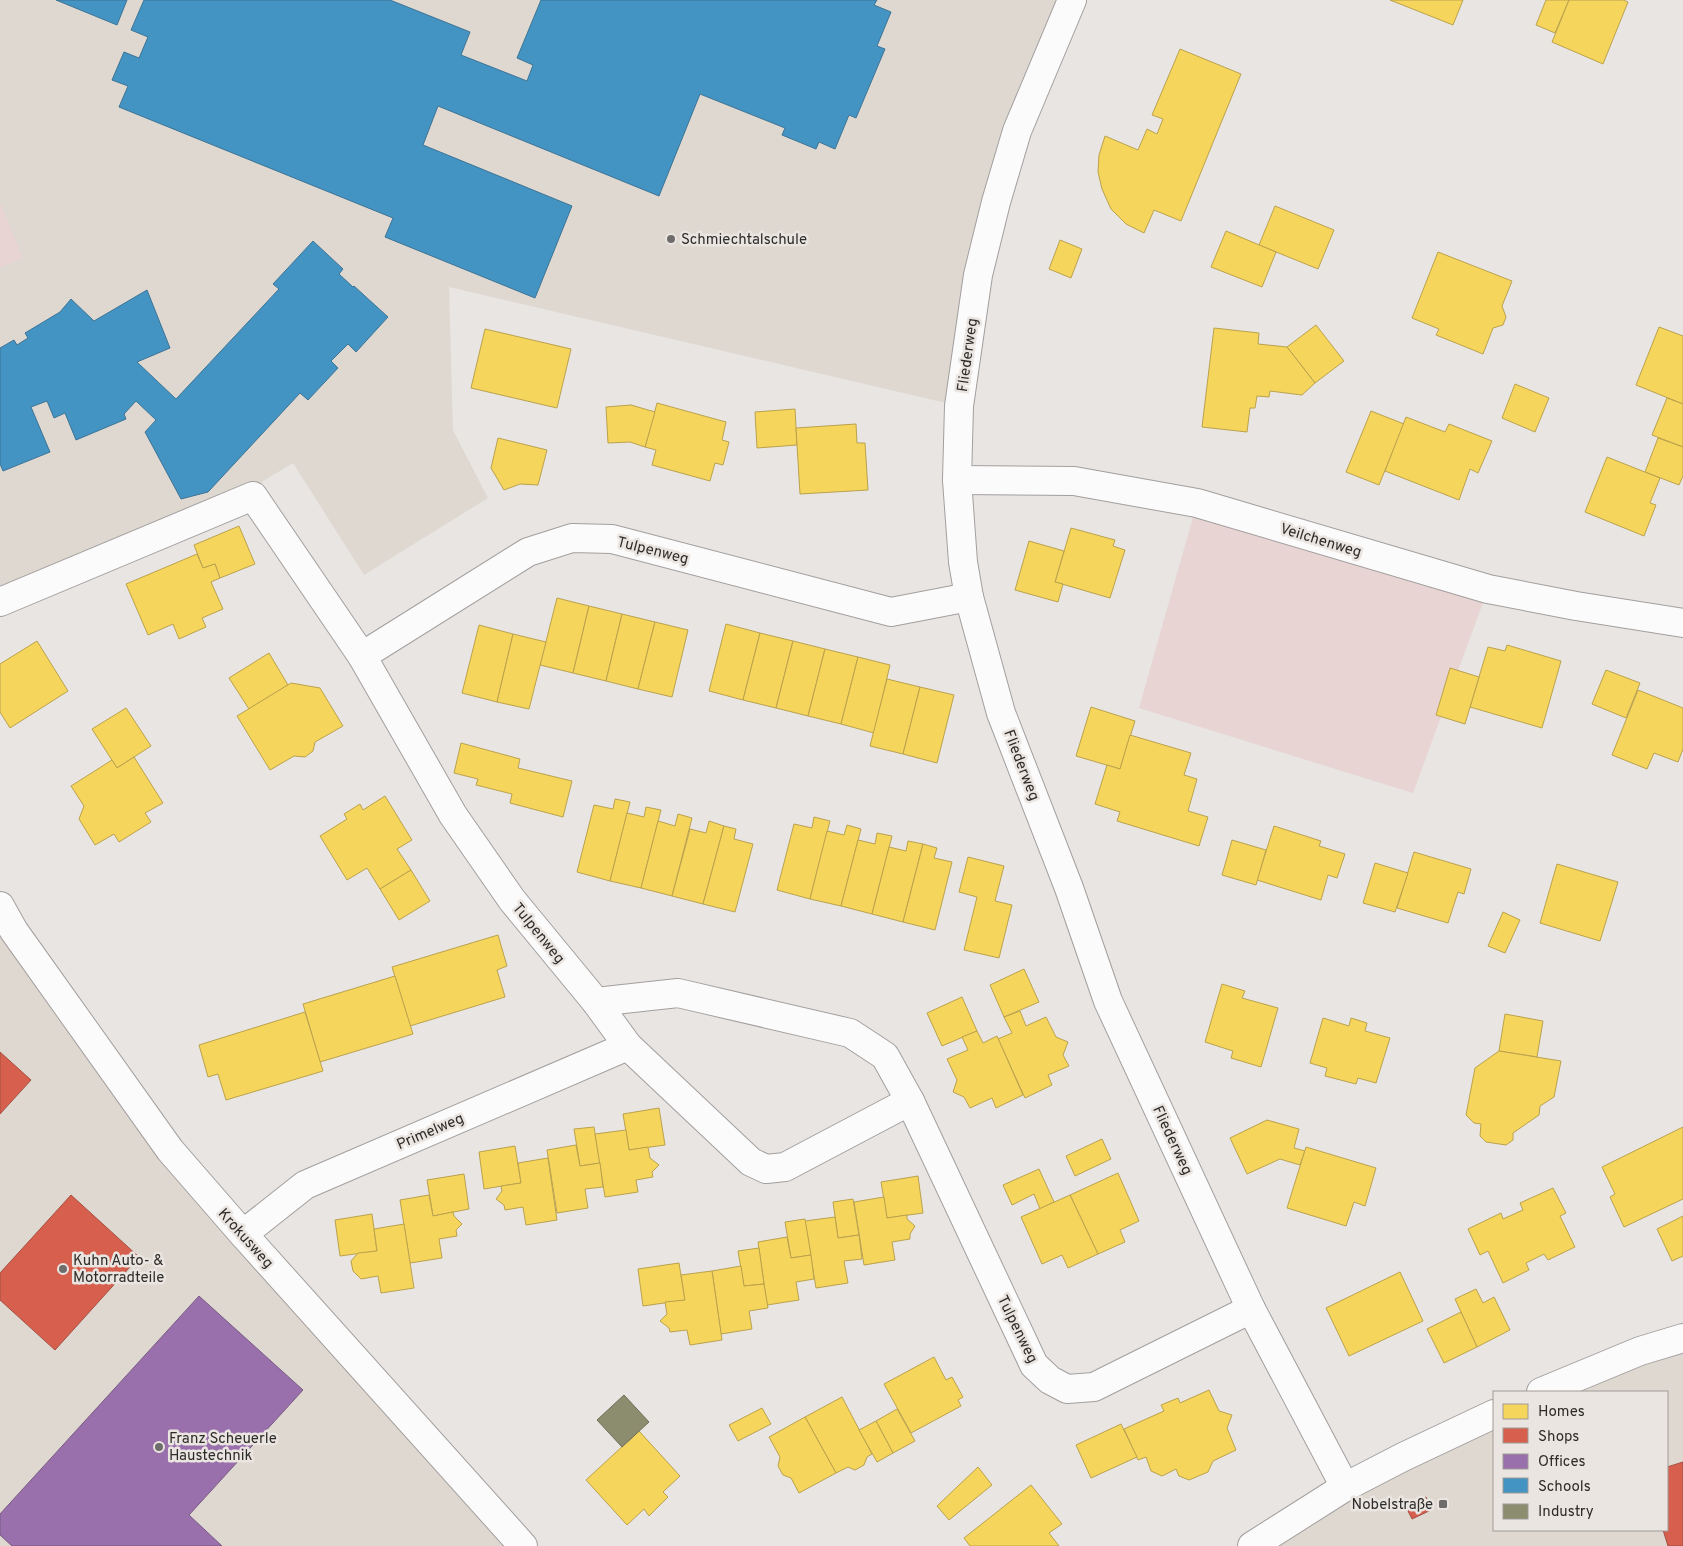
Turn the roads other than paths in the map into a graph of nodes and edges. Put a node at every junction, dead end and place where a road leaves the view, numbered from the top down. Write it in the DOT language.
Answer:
graph roads {
  1 [pos="1072,0"];
  2 [pos="957,480"];
  3 [pos="969,597"];
  4 [pos="0,602"];
  5 [pos="1683,623"];
  6 [pos="362,656"];
  7 [pos="0,906"];
  8 [pos="596,1002"];
  9 [pos="628,1046"];
  10 [pos="910,1101"];
  11 [pos="243,1234"];
  12 [pos="1251,1309"];
  13 [pos="1683,1338"];
  14 [pos="1543,1391"];
  15 [pos="1493,1414"];
  16 [pos="1345,1487"];
  17 [pos="524,1546"];
  18 [pos="1252,1546"];
  1 -- 2 [label="street, Fliederweg"];
  2 -- 3 [label="street, Fliederweg"];
  2 -- 5 [label="street, Veilchenweg"];
  3 -- 6 [label="street, Tulpenweg"];
  3 -- 12 [label="street, Fliederweg"];
  4 -- 6 [label="street, Tulpenweg"];
  6 -- 8 [label="street, Tulpenweg"];
  7 -- 11 [label="street, Krokusweg"];
  8 -- 9 [label="street, Tulpenweg"];
  8 -- 10 [label="street, Tulpenweg"];
  9 -- 10 [label="street, Tulpenweg"];
  9 -- 11 [label="street, Primelweg"];
  10 -- 12 [label="street, Tulpenweg"];
  11 -- 17 [label="street, Krokusweg"];
  12 -- 16 [label="street, Fliederweg"];
  13 -- 14 [label="street"];
  15 -- 16 [label="street"];
  16 -- 18 [label="street"];
}
